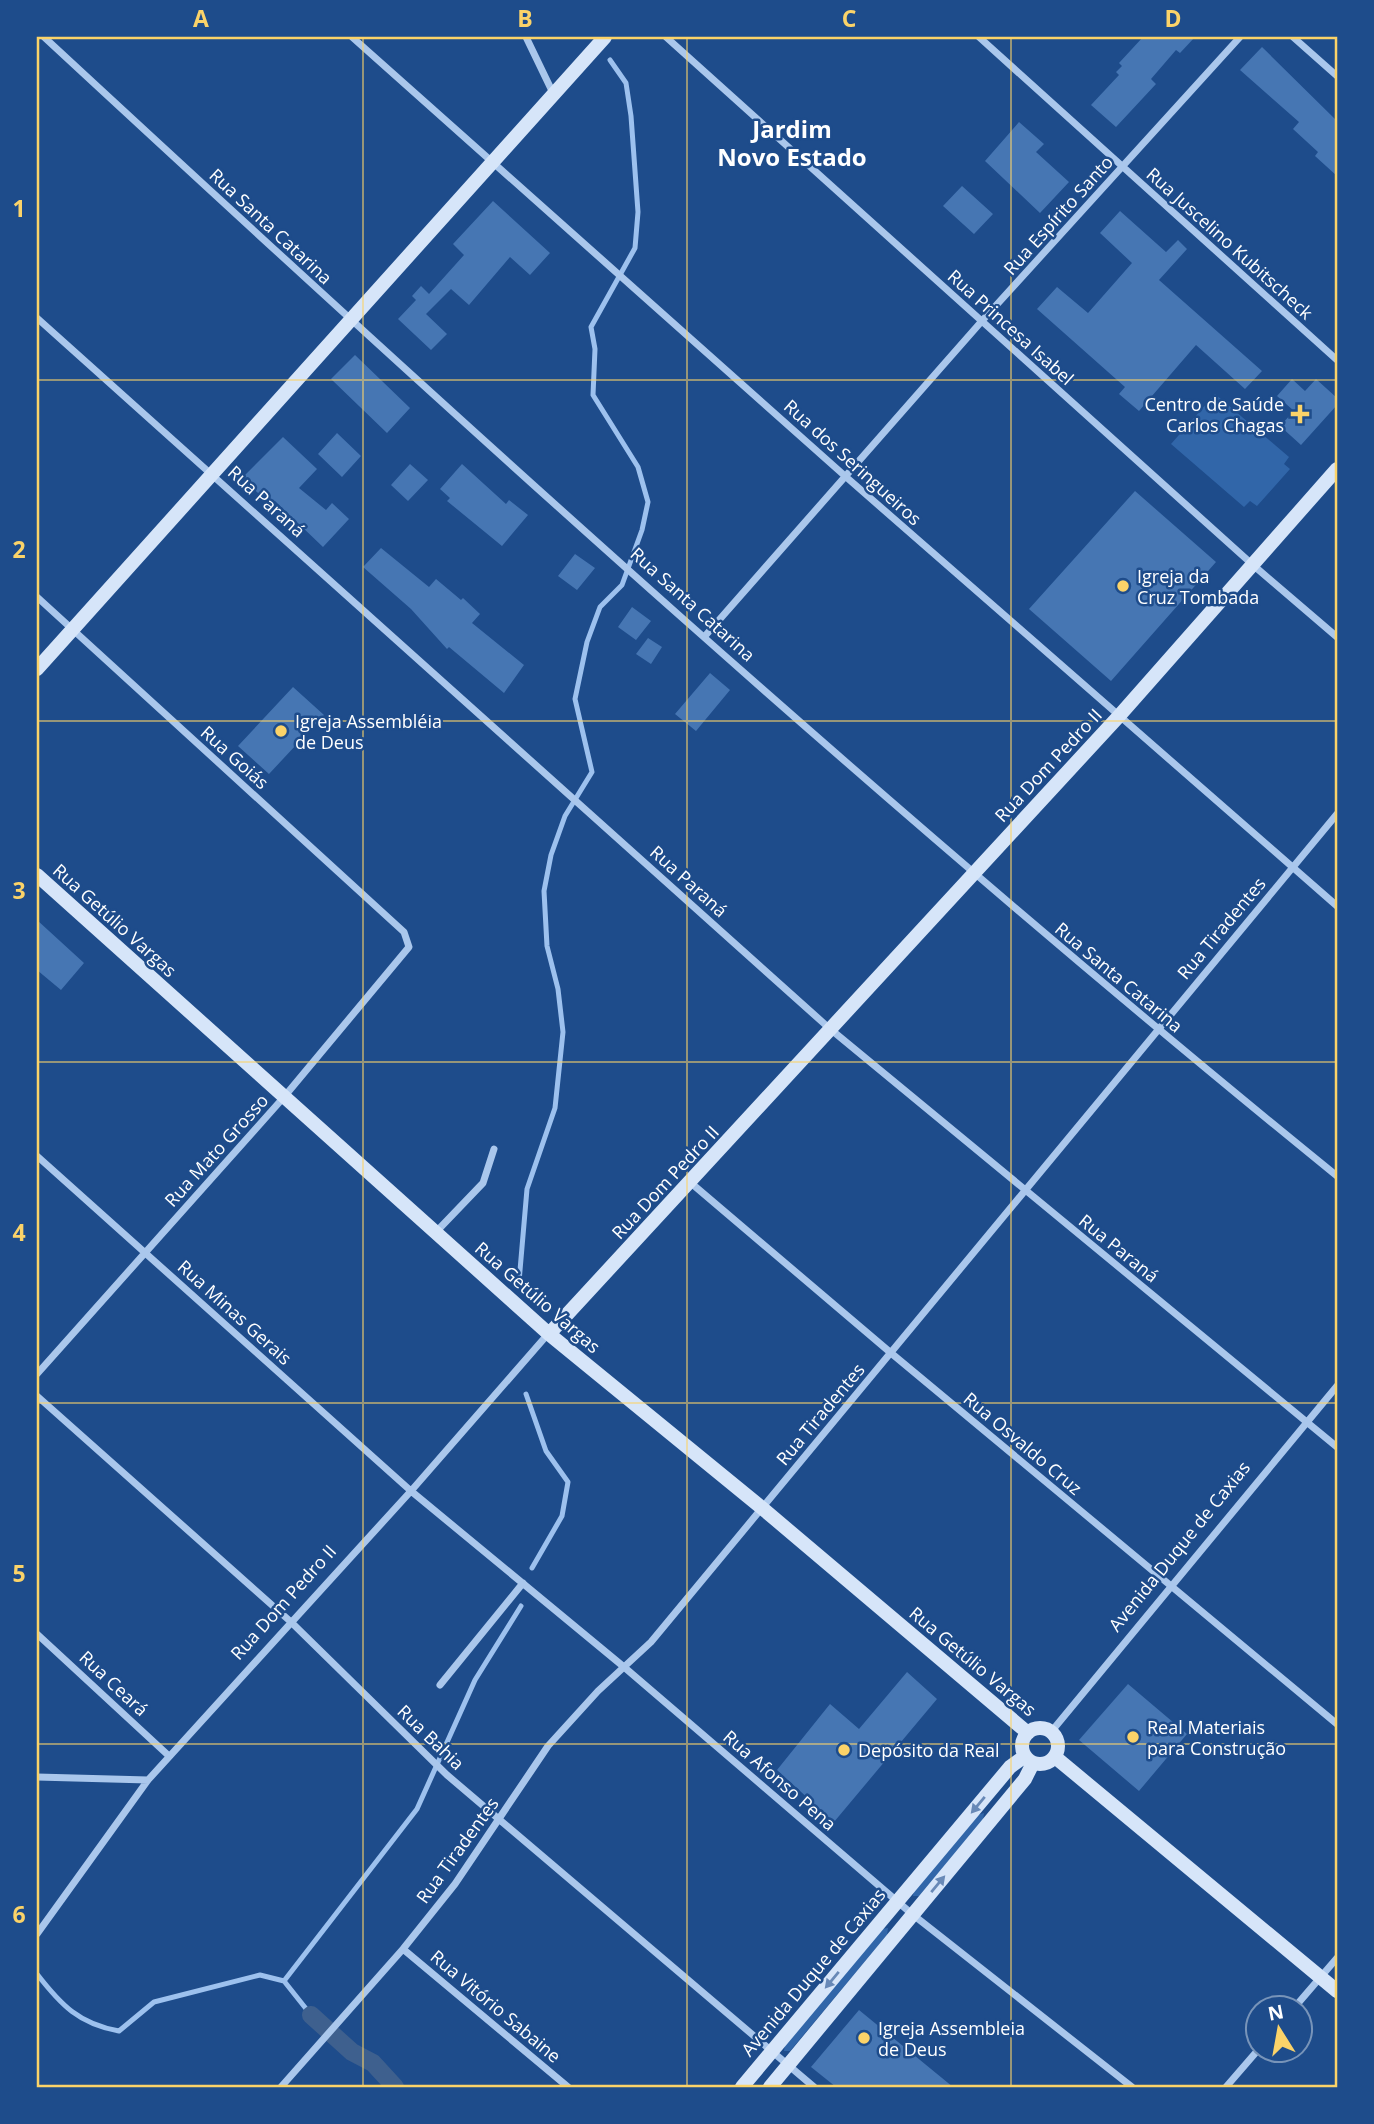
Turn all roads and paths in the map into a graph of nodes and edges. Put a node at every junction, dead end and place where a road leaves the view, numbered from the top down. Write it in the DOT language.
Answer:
graph roads {
  1 [pos="44,37"];
  2 [pos="352,37"];
  3 [pos="526,37"];
  4 [pos="605,37"];
  5 [pos="666,37"];
  6 [pos="979,37"];
  7 [pos="1240,37"];
  8 [pos="1293,37"];
  9 [pos="1337,76"];
  10 [pos="554,94"];
  11 [pos="493,161"];
  12 [pos="1122,168"];
  13 [pos="37,317"];
  14 [pos="350,321"];
  15 [pos="981,322"];
  16 [pos="1337,360"];
  17 [pos="1337,469"];
  18 [pos="213,473"];
  19 [pos="845,476"];
  20 [pos="1253,565"];
  21 [pos="37,597"];
  22 [pos="72,630"];
  23 [pos="705,636"];
  24 [pos="1337,637"];
  25 [pos="37,669"];
  26 [pos="1119,716"];
  27 [pos="1337,814"];
  28 [pos="1292,868"];
  29 [pos="37,875"];
  30 [pos="973,875"];
  31 [pos="1337,906"];
  32 [pos="409,942"];
  33 [pos="829,1028"];
  34 [pos="1156,1030"];
  35 [pos="284,1097"];
  36 [pos="494,1149"];
  37 [pos="37,1156"];
  38 [pos="1337,1176"];
  39 [pos="691,1183"];
  40 [pos="1026,1192"];
  41 [pos="436,1233"];
  42 [pos="145,1253"];
  43 [pos="549,1334"];
  44 [pos="891,1353"];
  45 [pos="37,1374"];
  46 [pos="1337,1385"];
  47 [pos="37,1396"];
  48 [pos="1307,1421"];
  49 [pos="1337,1447"];
  50 [pos="411,1491"];
  51 [pos="762,1508"];
  52 [pos="523,1583"];
  53 [pos="1171,1587"];
  54 [pos="291,1622"];
  55 [pos="37,1634"];
  56 [pos="624,1667"];
  57 [pos="440,1685"];
  58 [pos="1337,1724"];
  59 [pos="1028,1732"];
  60 [pos="1051,1732"];
  61 [pos="169,1756"];
  62 [pos="1055,1757"];
  63 [pos="1029,1760"];
  64 [pos="37,1777"];
  65 [pos="148,1780"];
  66 [pos="499,1819"];
  67 [pos="897,1902"];
  68 [pos="912,1914"];
  69 [pos="37,1934"];
  70 [pos="403,1949"];
  71 [pos="1337,1958"];
  72 [pos="1321,1977"];
  73 [pos="1337,1991"];
  74 [pos="1306,1994"];
  75 [pos="772,2052"];
  76 [pos="1246,2064"];
  77 [pos="788,2065"];
  78 [pos="281,2087"];
  79 [pos="568,2087"];
  80 [pos="742,2087"];
  81 [pos="769,2087"];
  82 [pos="814,2087"];
  83 [pos="1132,2087"];
  84 [pos="1226,2087"];
  1 -- 14 [label="street, Rua Santa Catarina"];
  2 -- 11 [label="street, Rua dos Seringueiros"];
  3 -- 10 [label="street"];
  4 -- 10 [label="street"];
  5 -- 15 [label="street, Rua Princesa Isabel"];
  6 -- 12 [label="street, Rua Juscelino Kubitscheck"];
  7 -- 12 [label="street, Rua Espírito Santo"];
  8 -- 9 [label="street"];
  10 -- 11 [label="street"];
  11 -- 14 [label="street"];
  11 -- 19 [label="street, Rua dos Seringueiros"];
  12 -- 15 [label="street, Rua Espírito Santo"];
  12 -- 16 [label="street, Rua Juscelino Kubitscheck"];
  13 -- 18 [label="street, Rua Paraná"];
  14 -- 18 [label="street"];
  14 -- 23 [label="street, Rua Santa Catarina"];
  15 -- 19 [label="street, Rua Espírito Santo"];
  15 -- 20 [label="street, Rua Princesa Isabel"];
  17 -- 20 [label="street, Rua Dom Pedro II"];
  18 -- 22 [label="street"];
  18 -- 33 [label="street, Rua Paraná"];
  19 -- 23 [label="street, Rua Espírito Santo"];
  19 -- 26 [label="street, Rua dos Seringueiros"];
  20 -- 24 [label="street, Rua Princesa Isabel"];
  20 -- 26 [label="street, Rua Dom Pedro II"];
  21 -- 22 [label="street, Rua Goiás"];
  22 -- 25 [label="street"];
  22 -- 32 [label="street, Rua Goiás"];
  23 -- 30 [label="street, Rua Santa Catarina"];
  26 -- 28 [label="street, Rua dos Seringueiros"];
  26 -- 30 [label="street, Rua Dom Pedro II"];
  27 -- 28 [label="street, Rua Tiradentes"];
  28 -- 31 [label="street, Rua dos Seringueiros"];
  28 -- 34 [label="street, Rua Tiradentes"];
  29 -- 35 [label="street, Rua Getúlio Vargas"];
  30 -- 33 [label="street, Rua Dom Pedro II"];
  30 -- 34 [label="street, Rua Santa Catarina"];
  32 -- 35 [label="street, Rua Mato Grosso"];
  33 -- 39 [label="street, Rua Dom Pedro II"];
  33 -- 40 [label="street, Rua Paraná"];
  34 -- 38 [label="street, Rua Santa Catarina"];
  34 -- 40 [label="street, Rua Tiradentes"];
  35 -- 41 [label="street, Rua Getúlio Vargas"];
  35 -- 42 [label="street, Rua Mato Grosso"];
  36 -- 41 [label="street"];
  37 -- 42 [label="street, Rua Minas Gerais"];
  39 -- 43 [label="street, Rua Dom Pedro II"];
  39 -- 44 [label="street, Rua Osvaldo Cruz"];
  40 -- 44 [label="street, Rua Tiradentes"];
  40 -- 48 [label="street, Rua Paraná"];
  41 -- 43 [label="street, Rua Getúlio Vargas"];
  42 -- 45 [label="street, Rua Mato Grosso"];
  42 -- 50 [label="street, Rua Minas Gerais"];
  43 -- 50 [label="street, Rua Dom Pedro II"];
  43 -- 51 [label="street, Rua Getúlio Vargas"];
  44 -- 51 [label="street, Rua Tiradentes"];
  44 -- 53 [label="street, Rua Osvaldo Cruz"];
  46 -- 48 [label="street, Avenida Duque de Caxias"];
  47 -- 54 [label="street, Rua Bahia"];
  48 -- 49 [label="street, Rua Paraná"];
  48 -- 53 [label="street, Avenida Duque de Caxias"];
  50 -- 52 [label="street, Rua Afonso Pena"];
  50 -- 54 [label="street, Rua Dom Pedro II"];
  51 -- 56 [label="street, Rua Tiradentes"];
  51 -- 59 [label="street, Rua Getúlio Vargas"];
  52 -- 56 [label="street, Rua Afonso Pena"];
  52 -- 57 [label="street"];
  53 -- 58 [label="street, Rua Osvaldo Cruz"];
  53 -- 60 [label="street, Avenida Duque de Caxias"];
  54 -- 61 [label="street, Rua Dom Pedro II"];
  54 -- 66 [label="street, Rua Bahia"];
  55 -- 61 [label="street, Rua Ceará"];
  56 -- 66 [label="street, Rua Tiradentes"];
  56 -- 67 [label="street, Rua Afonso Pena"];
  59 -- 60 [label="street"];
  59 -- 63 [label="street"];
  60 -- 62 [label="street"];
  61 -- 65 [label="street, Rua Dom Pedro II"];
  62 -- 63 [label="street"];
  62 -- 72 [label="street"];
  63 -- 67 [label="street, Avenida Duque de Caxias, one-way"];
  68 -- 63 [label="street, one-way"];
  64 -- 65 [label="street"];
  65 -- 69 [label="street, Rua Dom Pedro II"];
  66 -- 70 [label="street, Rua Tiradentes"];
  66 -- 75 [label="street, Rua Bahia"];
  67 -- 68 [label="street, Rua Afonso Pena"];
  67 -- 75 [label="street, Avenida Duque de Caxias, one-way"];
  68 -- 77 [label="street"];
  68 -- 83 [label="street, Rua Afonso Pena"];
  70 -- 78 [label="street, Rua Tiradentes"];
  70 -- 79 [label="street, Rua Vitório Sabaine"];
  71 -- 72 [label="street"];
  72 -- 73 [label="street"];
  72 -- 74 [label="street"];
  75 -- 77 [label="street, Rua Bahia"];
  75 -- 80 [label="street, Avenida Duque de Caxias"];
  76 -- 84 [label="street"];
  77 -- 81 [label="street"];
  77 -- 82 [label="street, Rua Bahia"];
}
